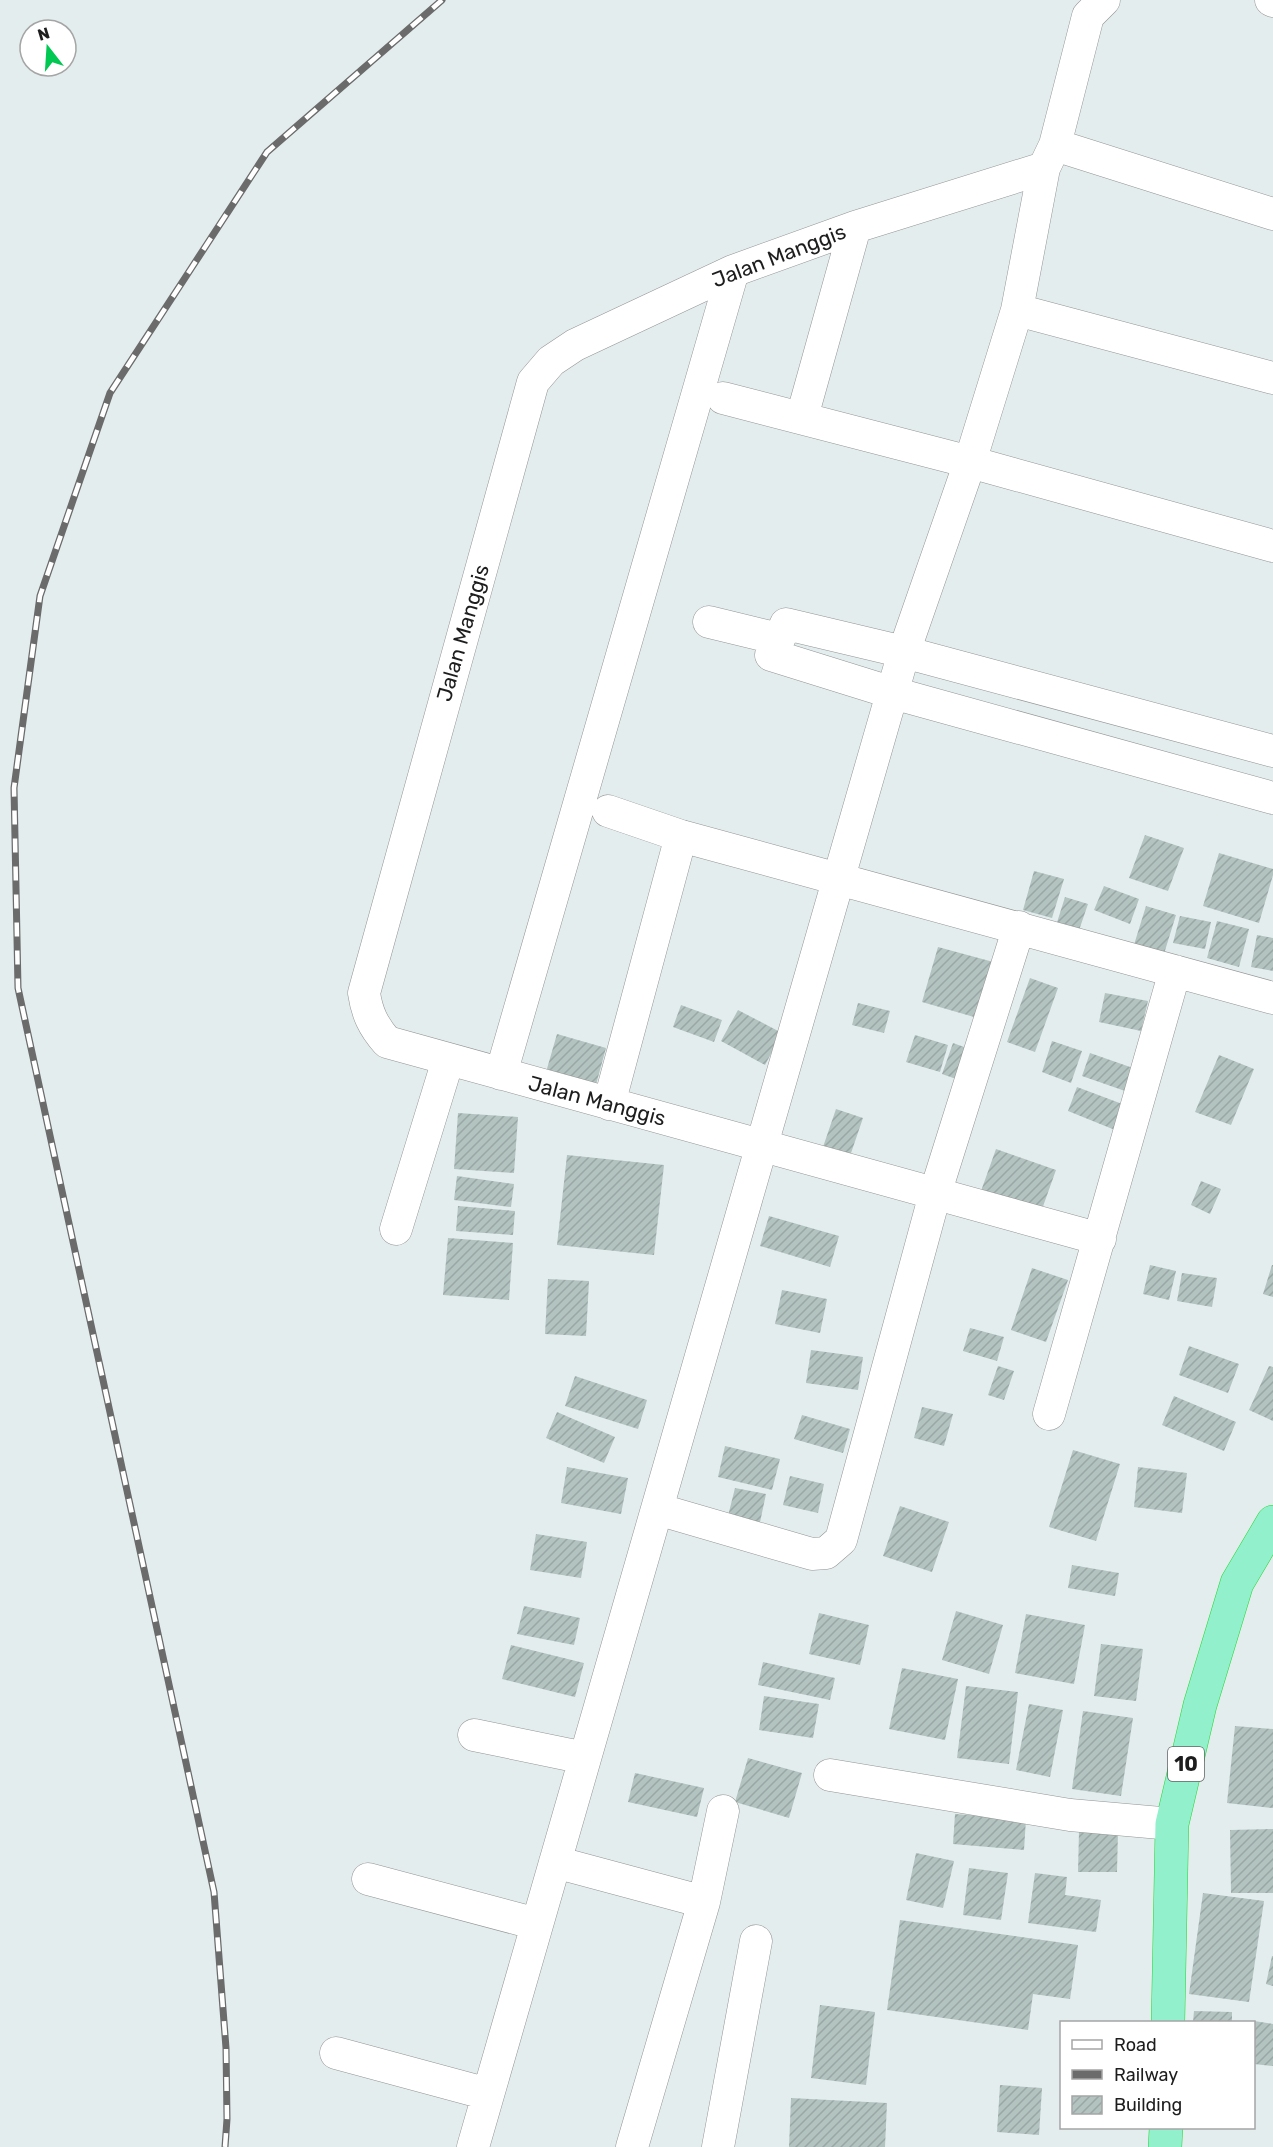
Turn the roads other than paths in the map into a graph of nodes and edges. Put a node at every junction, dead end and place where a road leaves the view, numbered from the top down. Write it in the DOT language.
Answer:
graph roads {
  1 [pos="1104,0"];
  2 [pos="1049,156"];
  3 [pos="1273,214"];
  4 [pos="855,226"];
  5 [pos="733,271"];
  6 [pos="1017,310"];
  7 [pos="1273,378"];
  8 [pos="723,398"];
  9 [pos="802,417"];
  10 [pos="970,462"];
  11 [pos="1273,546"];
  12 [pos="709,622"];
  13 [pos="779,639"];
  14 [pos="904,652"];
  15 [pos="893,693"];
  16 [pos="1150,717"];
  17 [pos="1273,751"];
  18 [pos="1138,761"];
  19 [pos="1273,798"];
  20 [pos="608,810"];
  21 [pos="681,836"];
  22 [pos="838,879"];
  23 [pos="1018,927"];
  24 [pos="1175,971"];
  25 [pos="1273,998"];
  26 [pos="448,1060"];
  27 [pos="501,1074"];
  28 [pos="609,1104"];
  29 [pos="762,1146"];
  30 [pos="935,1194"];
  31 [pos="396,1230"];
  32 [pos="1100,1239"];
  33 [pos="1049,1414"];
  34 [pos="657,1509"];
  35 [pos="1273,1521"];
  36 [pos="474,1735"];
  37 [pos="585,1758"];
  38 [pos="830,1775"];
  39 [pos="723,1811"];
  40 [pos="1172,1824"];
  41 [pos="555,1862"];
  42 [pos="368,1880"];
  43 [pos="704,1902"];
  44 [pos="537,1924"];
  45 [pos="756,1941"];
  46 [pos="1168,2021"];
  47 [pos="336,2054"];
  48 [pos="488,2094"];
  49 [pos="1166,2129"];
  50 [pos="473,2147"];
  51 [pos="632,2147"];
  52 [pos="718,2147"];
  53 [pos="1165,2147"];
  1 -- 2 [label="street"];
  2 -- 3 [label="street"];
  2 -- 4 [label="street, Jalan Manggis"];
  2 -- 6 [label="street"];
  4 -- 5 [label="street, Jalan Manggis"];
  4 -- 9 [label="street"];
  5 -- 26 [label="street, Jalan Manggis"];
  5 -- 27 [label="street"];
  6 -- 7 [label="street"];
  6 -- 10 [label="street"];
  8 -- 9 [label="street"];
  9 -- 10 [label="street"];
  10 -- 11 [label="street"];
  10 -- 14 [label="street"];
  12 -- 13 [label="street"];
  13 -- 14 [label="street"];
  13 -- 15 [label="street"];
  14 -- 15 [label="street"];
  14 -- 16 [label="street"];
  15 -- 18 [label="street"];
  15 -- 22 [label="street"];
  16 -- 17 [label="street"];
  16 -- 18 [label="street"];
  18 -- 19 [label="street"];
  20 -- 21 [label="street"];
  21 -- 22 [label="street"];
  21 -- 28 [label="street"];
  22 -- 23 [label="street"];
  22 -- 29 [label="street"];
  23 -- 24 [label="street"];
  23 -- 30 [label="street"];
  24 -- 25 [label="street"];
  24 -- 32 [label="street"];
  26 -- 27 [label="street, Jalan Manggis"];
  26 -- 31 [label="street"];
  27 -- 28 [label="street, Jalan Manggis"];
  28 -- 29 [label="street, Jalan Manggis"];
  29 -- 30 [label="street, Jalan Manggis"];
  29 -- 34 [label="street"];
  30 -- 32 [label="street, Jalan Manggis"];
  30 -- 34 [label="street"];
  32 -- 33 [label="street"];
  34 -- 37 [label="street"];
  35 -- 40 [label="highway, 10"];
  36 -- 37 [label="street"];
  37 -- 41 [label="street"];
  38 -- 40 [label="street"];
  39 -- 43 [label="street"];
  40 -- 46 [label="highway, 10"];
  41 -- 43 [label="street"];
  41 -- 44 [label="street"];
  42 -- 44 [label="street"];
  43 -- 51 [label="street"];
  44 -- 48 [label="street"];
  45 -- 52 [label="street"];
  47 -- 48 [label="street"];
  48 -- 50 [label="street"];
  49 -- 53 [label="highway"];
}
